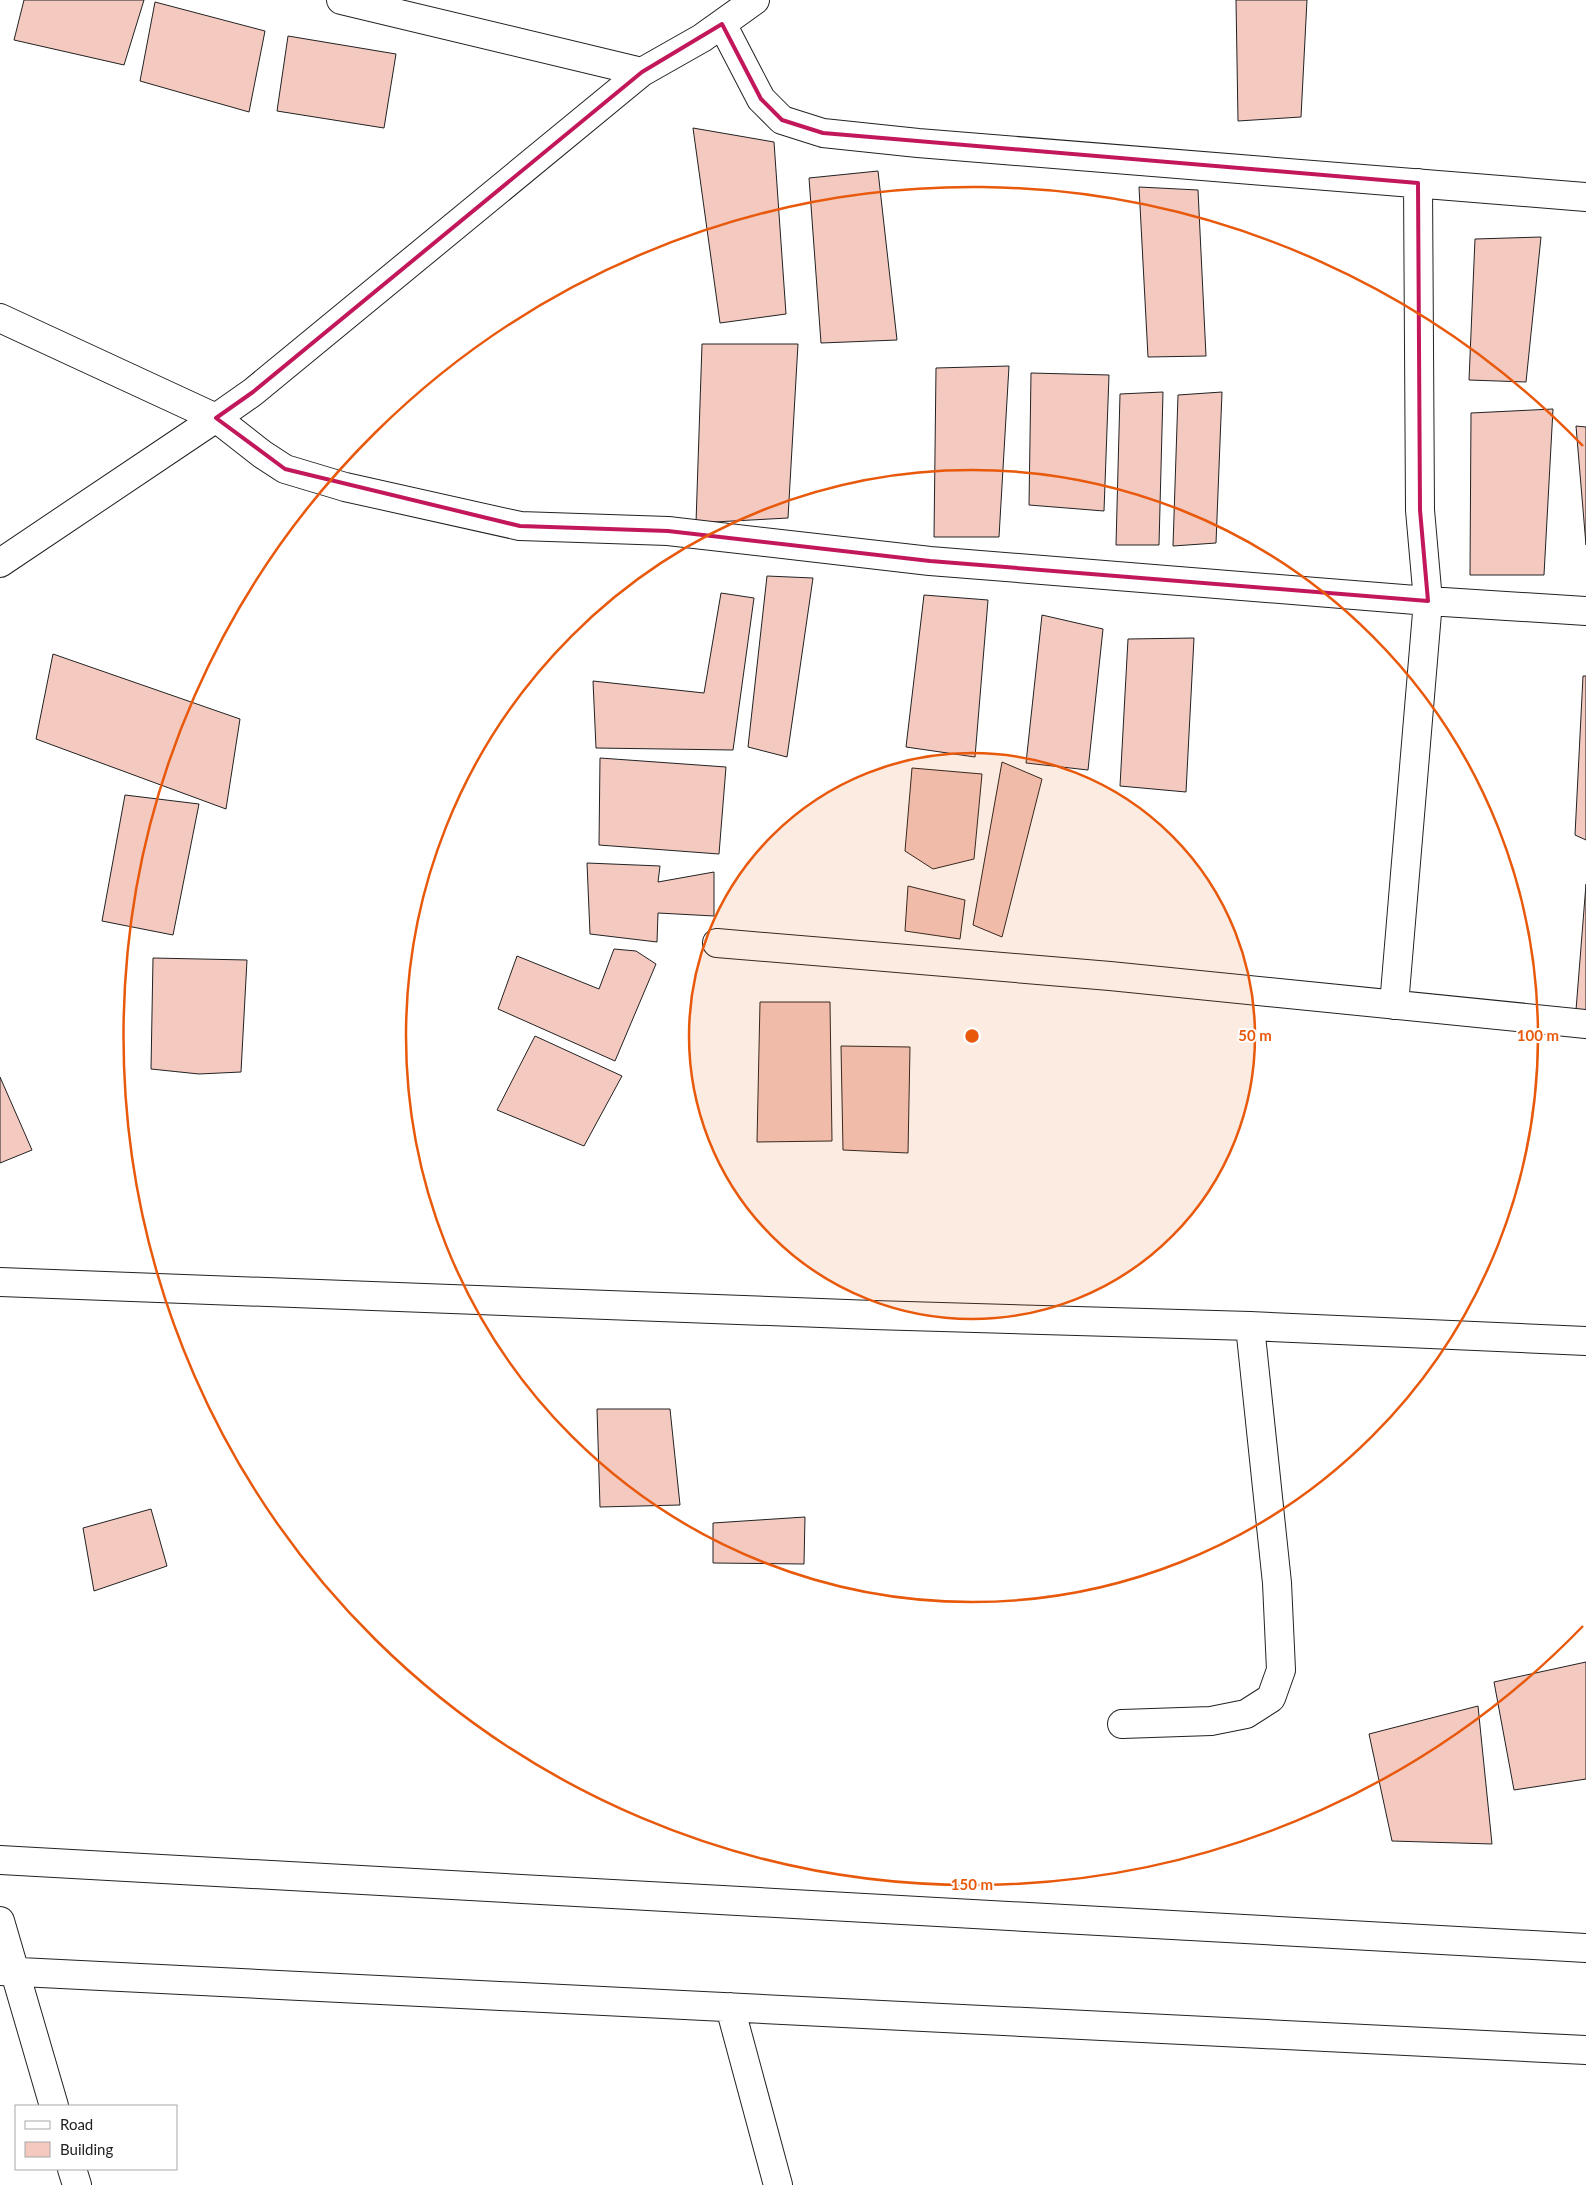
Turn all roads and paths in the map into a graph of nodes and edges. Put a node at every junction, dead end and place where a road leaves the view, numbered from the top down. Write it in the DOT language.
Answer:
graph roads {
  1 [pos="341,0"];
  2 [pos="755,0"];
  3 [pos="722,24"];
  4 [pos="642,72"];
  5 [pos="1418,183"];
  6 [pos="1586,197"];
  7 [pos="0,318"];
  8 [pos="216,418"];
  9 [pos="0,563"];
  10 [pos="1428,601"];
  11 [pos="1586,611"];
  12 [pos="717,943"];
  13 [pos="1394,1005"];
  14 [pos="1586,1024"];
  15 [pos="0,1282"];
  16 [pos="1250,1326"];
  17 [pos="1586,1341"];
  18 [pos="1122,1724"];
  19 [pos="0,1860"];
  20 [pos="0,1921"];
  21 [pos="1586,1948"];
  22 [pos="7,1971"];
  23 [pos="730,2007"];
  24 [pos="1586,2050"];
  25 [pos="54,2105"];
  26 [pos="72,2170"];
  27 [pos="77,2185"];
  28 [pos="778,2185"];
  1 -- 4 [label="street"];
  2 -- 3 [label="street"];
  3 -- 4 [label="street"];
  3 -- 5 [label="street"];
  4 -- 8 [label="street"];
  5 -- 6 [label="street"];
  5 -- 10 [label="street"];
  7 -- 8 [label="street"];
  8 -- 9 [label="street"];
  8 -- 10 [label="street"];
  10 -- 11 [label="street"];
  10 -- 13 [label="street"];
  12 -- 13 [label="street"];
  13 -- 14 [label="street"];
  15 -- 16 [label="street"];
  16 -- 17 [label="street"];
  16 -- 18 [label="street"];
  19 -- 21 [label="street"];
  20 -- 22 [label="street"];
  22 -- 23 [label="street"];
  22 -- 25 [label="street"];
  23 -- 24 [label="street"];
  23 -- 28 [label="street"];
  26 -- 27 [label="street"];
}
